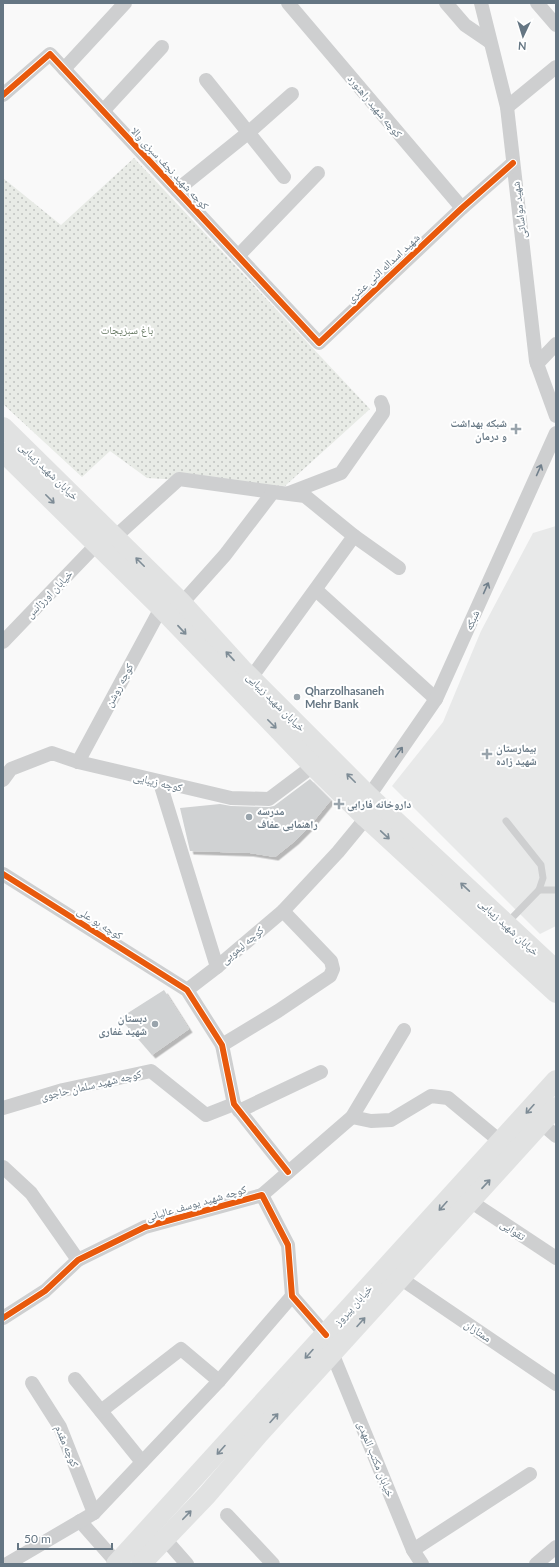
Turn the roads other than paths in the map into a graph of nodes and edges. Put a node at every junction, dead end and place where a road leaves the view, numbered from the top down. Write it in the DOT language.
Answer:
graph roads {
  1 [pos="126,3"];
  2 [pos="288,3"];
  3 [pos="446,3"];
  4 [pos="481,3"];
  5 [pos="537,3"];
  6 [pos="556,25"];
  7 [pos="490,42"];
  8 [pos="162,47"];
  9 [pos="556,67"];
  10 [pos="64,69"];
  11 [pos="206,80"];
  12 [pos="292,94"];
  13 [pos="3,95"];
  14 [pos="507,108"];
  15 [pos="103,111"];
  16 [pos="249,132"];
  17 [pos="513,163"];
  18 [pos="318,173"];
  19 [pos="284,177"];
  20 [pos="177,190"];
  21 [pos="462,208"];
  22 [pos="238,256"];
  23 [pos="319,343"];
  24 [pos="556,344"];
  25 [pos="537,364"];
  26 [pos="381,402"];
  27 [pos="556,416"];
  28 [pos="3,427"];
  29 [pos="556,433"];
  30 [pos="3,452"];
  31 [pos="39,474"];
  32 [pos="273,492"];
  33 [pos="289,493"];
  34 [pos="354,536"];
  35 [pos="115,537"];
  36 [pos="96,545"];
  37 [pos="399,568"];
  38 [pos="316,590"];
  39 [pos="182,603"];
  40 [pos="160,608"];
  41 [pos="3,642"];
  42 [pos="251,678"];
  43 [pos="436,699"];
  44 [pos="78,762"];
  45 [pos="313,766"];
  46 [pos="3,780"];
  47 [pos="160,783"];
  48 [pos="369,796"];
  49 [pos="366,818"];
  50 [pos="506,821"];
  51 [pos="3,874"];
  52 [pos="539,890"];
  53 [pos="556,890"];
  54 [pos="283,911"];
  55 [pos="506,925"];
  56 [pos="217,967"];
  57 [pos="553,982"];
  58 [pos="187,990"];
  59 [pos="556,1002"];
  60 [pos="404,1030"];
  61 [pos="222,1045"];
  62 [pos="321,1072"];
  63 [pos="556,1080"];
  64 [pos="236,1107"];
  65 [pos="556,1107"];
  66 [pos="3,1108"];
  67 [pos="352,1117"];
  68 [pos="549,1130"];
  69 [pos="501,1142"];
  70 [pos="3,1167"];
  71 [pos="288,1172"];
  72 [pos="262,1195"];
  73 [pos="470,1202"];
  74 [pos="556,1258"];
  75 [pos="78,1260"];
  76 [pos="400,1278"];
  77 [pos="292,1296"];
  78 [pos="3,1318"];
  79 [pos="329,1344"];
  80 [pos="75,1378"];
  81 [pos="219,1381"];
  82 [pos="32,1383"];
  83 [pos="556,1384"];
  84 [pos="101,1410"];
  85 [pos="142,1462"];
  86 [pos="530,1474"];
  87 [pos="94,1513"];
  88 [pos="227,1515"];
  89 [pos="80,1521"];
  90 [pos="165,1539"];
  91 [pos="556,1547"];
  92 [pos="413,1550"];
  93 [pos="7,1564"];
  94 [pos="117,1564"];
  95 [pos="141,1564"];
  96 [pos="187,1564"];
  97 [pos="273,1564"];
  98 [pos="422,1564"];
  99 [pos="536,1564"];
  1 -- 10 [label="street"];
  2 -- 21 [label="street, کوچه شهید راهنورد"];
  3 -- 7 [label="street"];
  4 -- 7 [label="street, شهید مواساتی"];
  5 -- 6 [label="street"];
  7 -- 14 [label="street, شهید مواساتی"];
  8 -- 15 [label="street"];
  9 -- 14 [label="street"];
  10 -- 13 [label="street, کوچه شهید نجف سبزی والا"];
  10 -- 15 [label="street, کوچه شهید نجف سبزی والا"];
  11 -- 16 [label="street"];
  12 -- 16 [label="street"];
  14 -- 17 [label="street, شهید مواساتی"];
  15 -- 20 [label="street, کوچه شهید نجف سبزی والا"];
  16 -- 19 [label="street"];
  16 -- 20 [label="street"];
  17 -- 21 [label="street, شهید اسداله اثنی عشری"];
  17 -- 25 [label="street, شهید مواساتی"];
  18 -- 22 [label="street"];
  20 -- 22 [label="street, کوچه شهید نجف سبزی والا"];
  21 -- 23 [label="street, شهید اسداله اثنی عشری"];
  22 -- 23 [label="street, کوچه شهید نجف سبزی والا"];
  24 -- 25 [label="street"];
  25 -- 27 [label="street, شهید مواساتی"];
  26 -- 33 [label="street"];
  28 -- 31 [label="main road, خیابان شهید زیبایی"];
  43 -- 29 [label="street, شبکه, one-way"];
  30 -- 31 [label="main road, خیابان شهید زیبایی"];
  31 -- 35 [label="main road, خیابان شهید زیبایی"];
  31 -- 36 [label="main road, خیابان شهید زیبایی, one-way"];
  32 -- 33 [label="street"];
  32 -- 35 [label="street"];
  32 -- 39 [label="street"];
  33 -- 34 [label="street"];
  34 -- 37 [label="street"];
  34 -- 38 [label="street"];
  39 -- 35 [label="main road, خیابان شهید زیبایی, one-way"];
  36 -- 40 [label="main road, خیابان شهید زیبایی"];
  36 -- 41 [label="street, خیابان اورژانس"];
  38 -- 42 [label="street"];
  38 -- 43 [label="street"];
  42 -- 39 [label="main road, خیابان شهید زیبایی, one-way"];
  40 -- 44 [label="street, کوچه روشن"];
  40 -- 45 [label="main road, خیابان شهید زیبایی, one-way"];
  48 -- 42 [label="main road, خیابان شهید زیبایی, one-way"];
  48 -- 43 [label="street, شبکه, one-way"];
  44 -- 46 [label="street, کوچه زیبایی"];
  44 -- 47 [label="street, کوچه زیبایی"];
  45 -- 47 [label="street, کوچه زیبایی"];
  45 -- 49 [label="main road, خیابان شهید زیبایی"];
  47 -- 56 [label="street, کوچه لیمویی"];
  55 -- 48 [label="main road, خیابان شهید زیبایی, one-way"];
  49 -- 54 [label="street, کوچه لیمویی"];
  49 -- 57 [label="main road, خیابان شهید زیبایی, one-way"];
  50 -- 52 [label="lane"];
  51 -- 58 [label="street, کوچه بو علی"];
  52 -- 53 [label="lane"];
  52 -- 55 [label="lane"];
  54 -- 56 [label="street, کوچه لیمویی"];
  54 -- 61 [label="street"];
  55 -- 57 [label="main road, خیابان شهید زیبایی"];
  56 -- 58 [label="street"];
  57 -- 59 [label="main road"];
  58 -- 61 [label="street"];
  60 -- 67 [label="street"];
  61 -- 64 [label="street"];
  62 -- 64 [label="street"];
  63 -- 69 [label="main road, خیابان پیروز, one-way"];
  64 -- 66 [label="street, کوچه شهید سلمان حاجوی"];
  64 -- 71 [label="street"];
  65 -- 68 [label="main road, خیابان پیروز"];
  67 -- 69 [label="street"];
  67 -- 71 [label="street"];
  73 -- 68 [label="main road, خیابان پیروز, one-way"];
  69 -- 79 [label="main road, خیابان پیروز, one-way"];
  70 -- 75 [label="street"];
  71 -- 72 [label="street"];
  72 -- 75 [label="street, کوچه شهید یوسف عالیانی"];
  72 -- 77 [label="street, کوچه شهید یوسف عالیانی"];
  73 -- 74 [label="street, تقوایی"];
  73 -- 76 [label="main road, خیابان پیروز"];
  75 -- 78 [label="street, کوچه شهید یوسف عالیانی"];
  79 -- 76 [label="main road, خیابان پیروز, one-way"];
  76 -- 83 [label="street, ممتازان"];
  77 -- 79 [label="street"];
  77 -- 81 [label="street"];
  90 -- 79 [label="main road, خیابان پیروز, one-way"];
  79 -- 92 [label="street, خیابان مکتب المهدی"];
  79 -- 94 [label="main road, خیابان پیروز, one-way"];
  80 -- 84 [label="street"];
  81 -- 84 [label="street"];
  81 -- 85 [label="street"];
  82 -- 87 [label="street, کوچه مقدم"];
  84 -- 85 [label="street"];
  85 -- 87 [label="street"];
  86 -- 92 [label="street"];
  87 -- 89 [label="street"];
  88 -- 97 [label="street"];
  89 -- 93 [label="street"];
  89 -- 94 [label="street"];
  90 -- 95 [label="main road, خیابان پیروز"];
  90 -- 96 [label="street"];
  91 -- 99 [label="street"];
  92 -- 98 [label="street, خیابان مکتب المهدی"];
}
